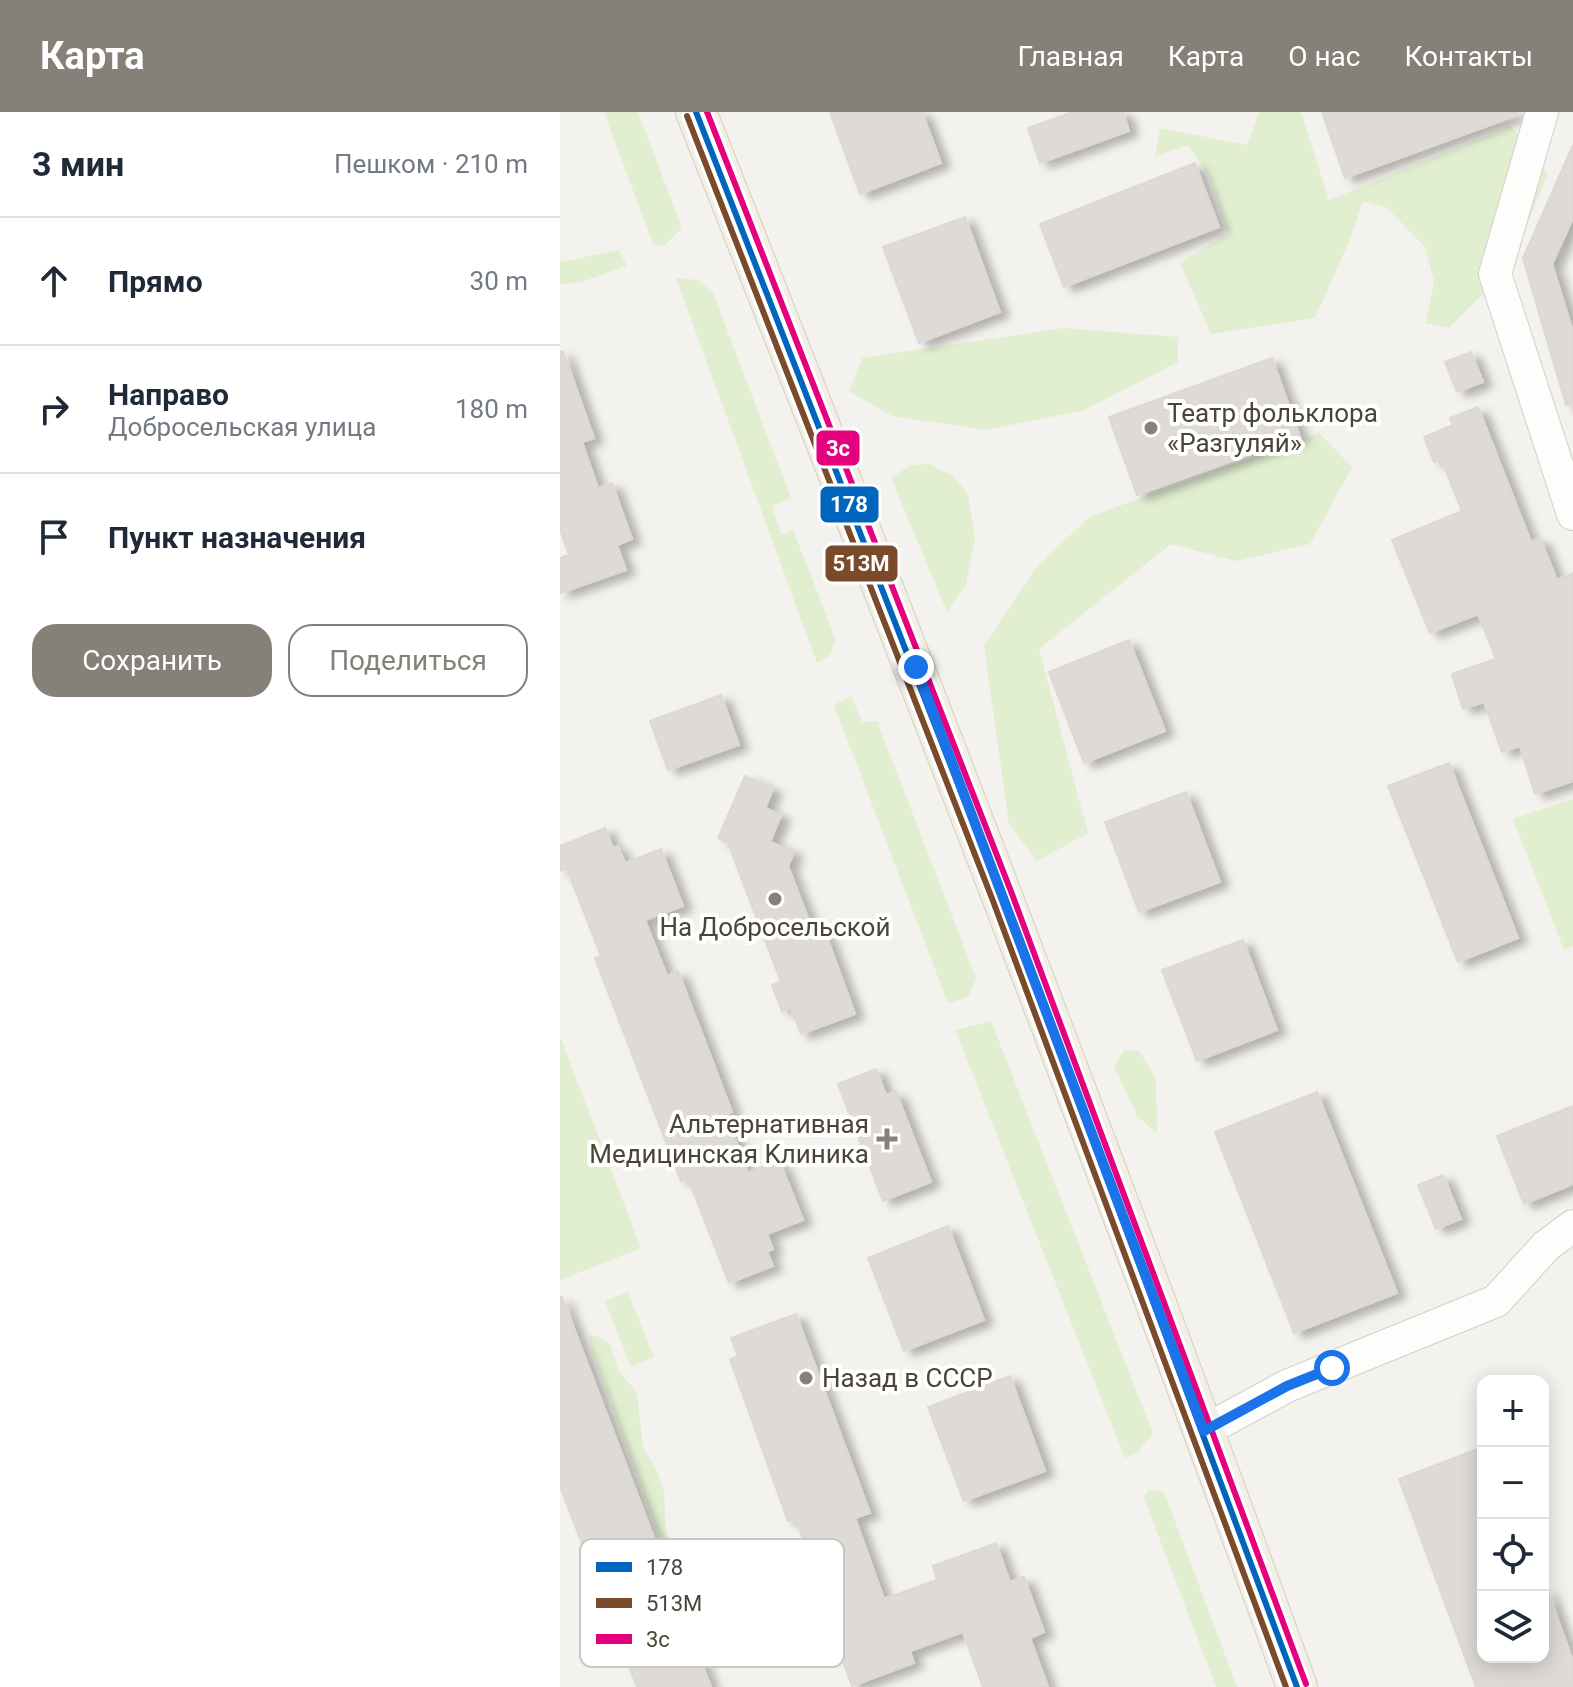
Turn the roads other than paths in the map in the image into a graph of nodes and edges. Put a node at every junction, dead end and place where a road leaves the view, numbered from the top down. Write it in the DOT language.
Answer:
graph roads {
  1 [pos="696,112"];
  2 [pos="1542,112"];
  3 [pos="1573,514"];
  4 [pos="1573,1226"];
  5 [pos="1204,1431"];
  6 [pos="1297,1687"];
  1 -- 5 [label="main road"];
  2 -- 3 [label="street"];
  4 -- 5 [label="street"];
  5 -- 6 [label="main road"];
}
